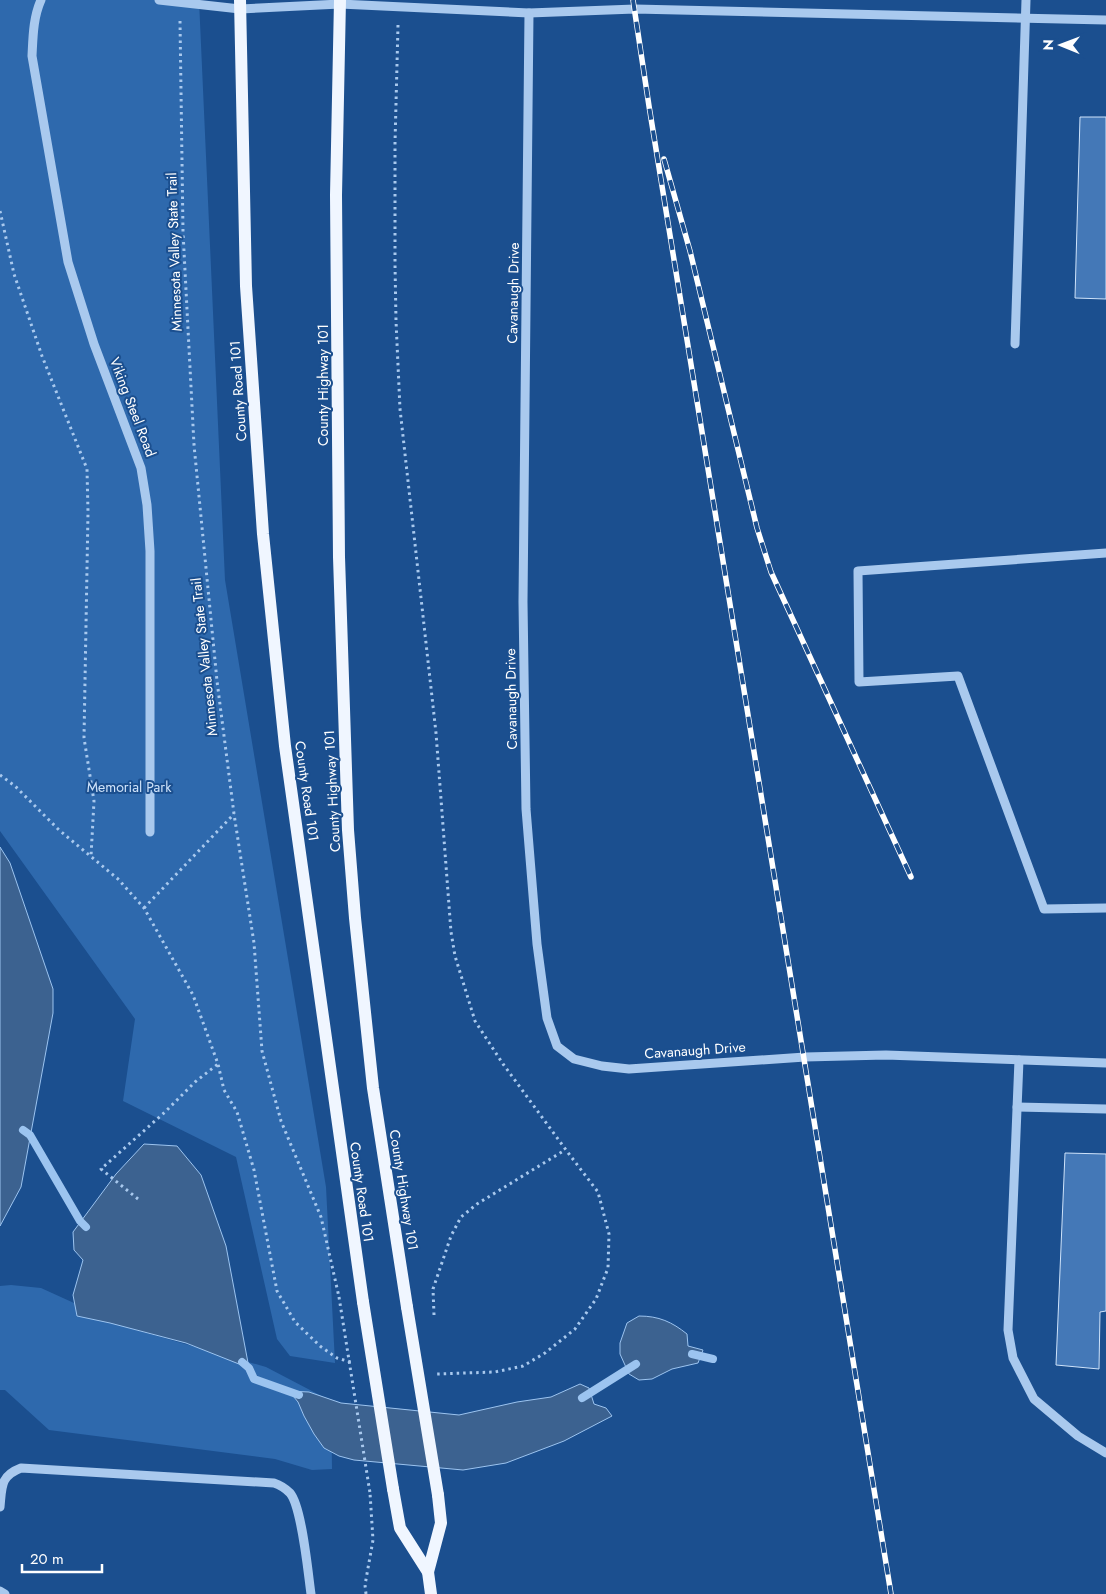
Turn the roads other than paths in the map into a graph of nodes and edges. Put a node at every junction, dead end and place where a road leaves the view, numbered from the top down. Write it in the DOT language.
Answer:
graph roads {
  1 [pos="41,0"];
  2 [pos="159,0"];
  3 [pos="1026,0"];
  4 [pos="340,2"];
  5 [pos="240,4"];
  6 [pos="529,14"];
  7 [pos="1025,17"];
  8 [pos="1106,20"];
  9 [pos="1015,344"];
  10 [pos="1106,553"];
  11 [pos="150,832"];
  12 [pos="1106,908"];
  13 [pos="1019,1060"];
  14 [pos="1106,1063"];
  15 [pos="1018,1106"];
  16 [pos="1106,1109"];
  17 [pos="1106,1453"];
  18 [pos="0,1507"];
  19 [pos="428,1572"];
  20 [pos="0,1591"];
  21 [pos="5,1594"];
  22 [pos="311,1594"];
  23 [pos="431,1594"];
  1 -- 11 [label="street, Viking Steel Road"];
  2 -- 5 [label="street"];
  3 -- 7 [label="street"];
  4 -- 5 [label="street"];
  4 -- 6 [label="street"];
  4 -- 19 [label="main road, County Highway 101, bridge"];
  5 -- 19 [label="main road, County Road 101, bridge"];
  6 -- 7 [label="street"];
  6 -- 13 [label="street, Cavanaugh Drive"];
  7 -- 8 [label="street"];
  7 -- 9 [label="street"];
  10 -- 12 [label="street"];
  13 -- 14 [label="street, Cavanaugh Drive"];
  13 -- 15 [label="street"];
  15 -- 16 [label="street"];
  15 -- 17 [label="street"];
  18 -- 22 [label="street"];
  19 -- 23 [label="main road"];
  20 -- 21 [label="street"];
}
